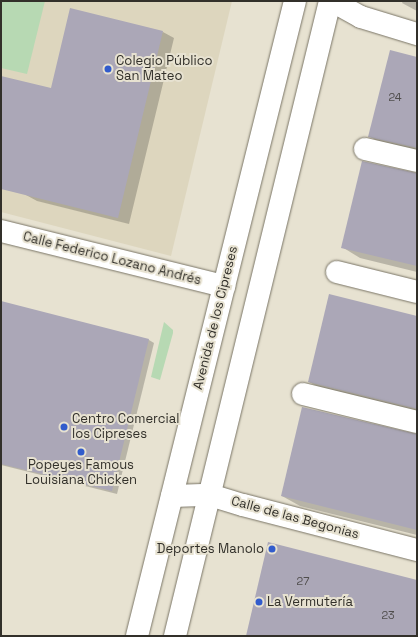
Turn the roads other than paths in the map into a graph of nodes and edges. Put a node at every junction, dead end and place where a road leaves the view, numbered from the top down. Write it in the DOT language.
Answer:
graph roads {
  1 [pos="295,1"];
  2 [pos="331,1"];
  3 [pos="417,34"];
  4 [pos="365,149"];
  5 [pos="417,161"];
  6 [pos="1,231"];
  7 [pos="337,272"];
  8 [pos="224,286"];
  9 [pos="417,292"];
  10 [pos="303,394"];
  11 [pos="417,422"];
  12 [pos="210,495"];
  13 [pos="172,496"];
  14 [pos="417,550"];
  15 [pos="137,636"];
  16 [pos="175,636"];
  1 -- 8 [label="main road, Avenida de los Cipreses"];
  2 -- 3 [label="main road"];
  2 -- 12 [label="main road"];
  4 -- 5 [label="main road"];
  6 -- 8 [label="main road, Calle Federico Lozano Andrés"];
  7 -- 9 [label="main road"];
  8 -- 13 [label="main road, Avenida de los Cipreses"];
  10 -- 11 [label="main road"];
  12 -- 13 [label="main road, Calle de las Begonias"];
  12 -- 14 [label="main road, Calle de las Begonias"];
  12 -- 16 [label="main road"];
  13 -- 15 [label="main road, Avenida de los Cipreses"];
}
